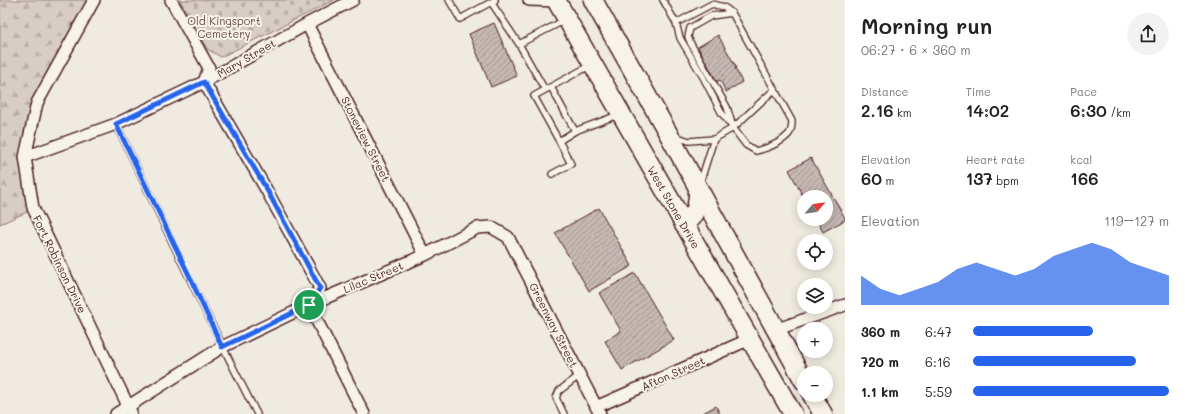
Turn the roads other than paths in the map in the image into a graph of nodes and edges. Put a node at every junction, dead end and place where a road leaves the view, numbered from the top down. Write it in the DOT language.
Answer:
graph roads {
  1 [pos="94,0"];
  2 [pos="171,0"];
  3 [pos="353,0"];
  4 [pos="449,0"];
  5 [pos="529,0"];
  6 [pos="562,0"];
  7 [pos="593,0"];
  8 [pos="663,0"];
  9 [pos="493,1"];
  10 [pos="732,13"];
  11 [pos="567,19"];
  12 [pos="307,24"];
  13 [pos="676,24"];
  14 [pos="519,44"];
  15 [pos="593,64"];
  16 [pos="204,82"];
  17 [pos="551,87"];
  18 [pos="775,89"];
  19 [pos="545,90"];
  20 [pos="621,114"];
  21 [pos="116,124"];
  22 [pos="733,128"];
  23 [pos="575,131"];
  24 [pos="668,133"];
  25 [pos="714,139"];
  26 [pos="559,141"];
  27 [pos="25,157"];
  28 [pos="552,174"];
  29 [pos="698,189"];
  30 [pos="684,225"];
  31 [pos="508,237"];
  32 [pos="425,255"];
  33 [pos="309,305"];
  34 [pos="845,305"];
  35 [pos="775,330"];
  36 [pos="750,339"];
  37 [pos="222,347"];
  38 [pos="797,369"];
  39 [pos="580,375"];
  40 [pos="816,402"];
  41 [pos="598,410"];
  42 [pos="130,411"];
  43 [pos="116,414"];
  44 [pos="257,414"];
  45 [pos="364,414"];
  46 [pos="564,414"];
  47 [pos="793,414"];
  48 [pos="823,414"];
  1 -- 27 [label="street, Fort Robinson Drive"];
  2 -- 16 [label="street"];
  3 -- 12 [label="street, Mary Street"];
  4 -- 9 [label="lane"];
  5 -- 6 [label="street"];
  6 -- 11 [label="highway, West Stone Drive"];
  7 -- 24 [label="highway"];
  8 -- 13 [label="lane"];
  9 -- 14 [label="lane"];
  10 -- 13 [label="lane"];
  10 -- 18 [label="lane"];
  10 -- 22 [label="lane"];
  11 -- 14 [label="lane"];
  11 -- 15 [label="highway, West Stone Drive"];
  12 -- 16 [label="street, Mary Street"];
  12 -- 32 [label="street, Stoneview Street"];
  13 -- 22 [label="lane"];
  14 -- 19 [label="lane"];
  15 -- 17 [label="lane"];
  15 -- 20 [label="highway, West Stone Drive"];
  16 -- 21 [label="street, Mary Street"];
  16 -- 33 [label="street"];
  17 -- 19 [label="lane"];
  17 -- 23 [label="lane"];
  18 -- 22 [label="lane"];
  18 -- 22 [label="lane"];
  19 -- 26 [label="lane"];
  20 -- 23 [label="lane"];
  20 -- 30 [label="highway, West Stone Drive"];
  21 -- 27 [label="street, Mary Street"];
  21 -- 37 [label="lane"];
  22 -- 25 [label="lane"];
  23 -- 26 [label="lane"];
  24 -- 25 [label="lane"];
  24 -- 29 [label="highway"];
  25 -- 29 [label="lane"];
  26 -- 28 [label="lane"];
  27 -- 42 [label="street, Fort Robinson Drive"];
  29 -- 30 [label="highway"];
  29 -- 35 [label="highway"];
  30 -- 36 [label="highway, West Stone Drive"];
  31 -- 32 [label="street, Lilac Street"];
  31 -- 39 [label="street, Greenway Street"];
  32 -- 33 [label="street, Lilac Street"];
  33 -- 37 [label="street, Lilac Street"];
  33 -- 45 [label="street"];
  34 -- 35 [label="street"];
  35 -- 36 [label="highway"];
  35 -- 38 [label="highway"];
  36 -- 41 [label="street, Afton Street"];
  36 -- 47 [label="highway, West Stone Drive"];
  37 -- 42 [label="street, Lilac Street"];
  37 -- 44 [label="lane"];
  39 -- 41 [label="street, Greenway Street"];
  39 -- 46 [label="lane"];
  40 -- 48 [label="highway"];
  42 -- 43 [label="street, Lilac Street"];
}
